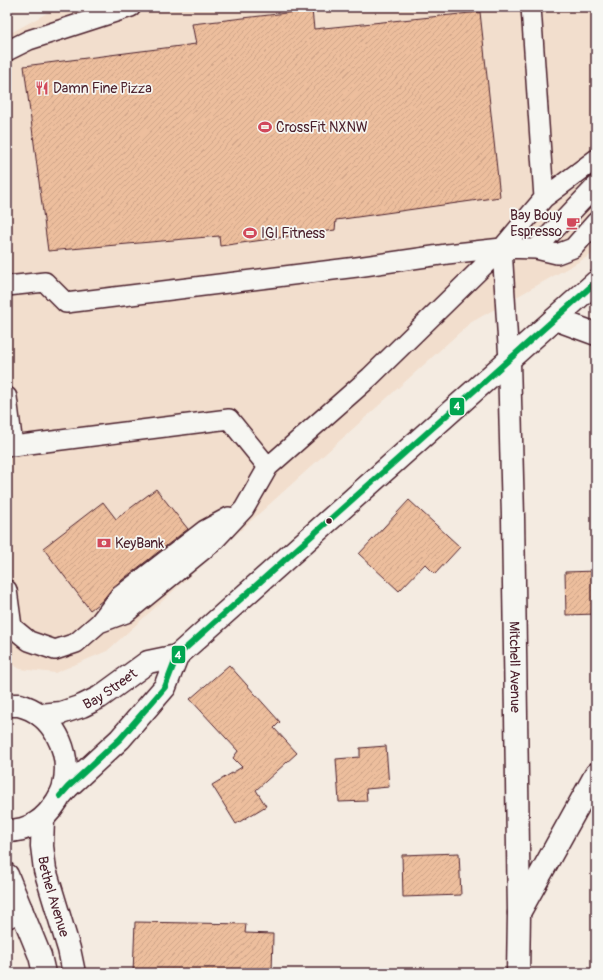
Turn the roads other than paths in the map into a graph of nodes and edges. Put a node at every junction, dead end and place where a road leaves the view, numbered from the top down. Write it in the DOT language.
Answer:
graph roads {
  1 [pos="131,7"];
  2 [pos="531,7"];
  3 [pos="7,50"];
  4 [pos="596,159"];
  5 [pos="596,186"];
  6 [pos="544,198"];
  7 [pos="596,222"];
  8 [pos="502,248"];
  9 [pos="536,250"];
  10 [pos="596,282"];
  11 [pos="7,286"];
  12 [pos="555,320"];
  13 [pos="596,334"];
  14 [pos="509,361"];
  15 [pos="7,397"];
  16 [pos="10,447"];
  17 [pos="268,467"];
  18 [pos="7,590"];
  19 [pos="10,630"];
  20 [pos="177,656"];
  21 [pos="7,705"];
  22 [pos="40,715"];
  23 [pos="596,774"];
  24 [pos="60,796"];
  25 [pos="43,819"];
  26 [pos="7,831"];
  27 [pos="7,875"];
  28 [pos="14,913"];
  29 [pos="520,913"];
  30 [pos="44,973"];
  31 [pos="74,973"];
  32 [pos="518,973"];
  1 -- 3 [label="lane"];
  2 -- 6 [label="lane"];
  4 -- 6 [label="lane"];
  5 -- 9 [label="lane"];
  6 -- 8 [label="lane"];
  7 -- 9 [label="lane"];
  8 -- 9 [label="lane"];
  8 -- 11 [label="lane"];
  8 -- 14 [label="lane"];
  8 -- 17 [label="lane"];
  10 -- 12 [label="main road, Bay Street"];
  12 -- 13 [label="main road"];
  12 -- 14 [label="main road, Bay Street"];
  14 -- 20 [label="main road, Bay Street"];
  14 -- 29 [label="main road, Mitchell Avenue"];
  15 -- 16 [label="lane"];
  16 -- 17 [label="lane"];
  17 -- 19 [label="lane"];
  18 -- 19 [label="lane"];
  20 -- 22 [label="main road, Bay Street"];
  20 -- 24 [label="main road, Bay Street"];
  21 -- 22 [label="main road"];
  22 -- 24 [label="main road"];
  23 -- 29 [label="main road"];
  24 -- 25 [label="main road"];
  25 -- 26 [label="main road"];
  25 -- 31 [label="main road, Bethel Avenue"];
  27 -- 28 [label="main road"];
  28 -- 30 [label="main road"];
  29 -- 32 [label="main road, Mitchell Avenue"];
}
